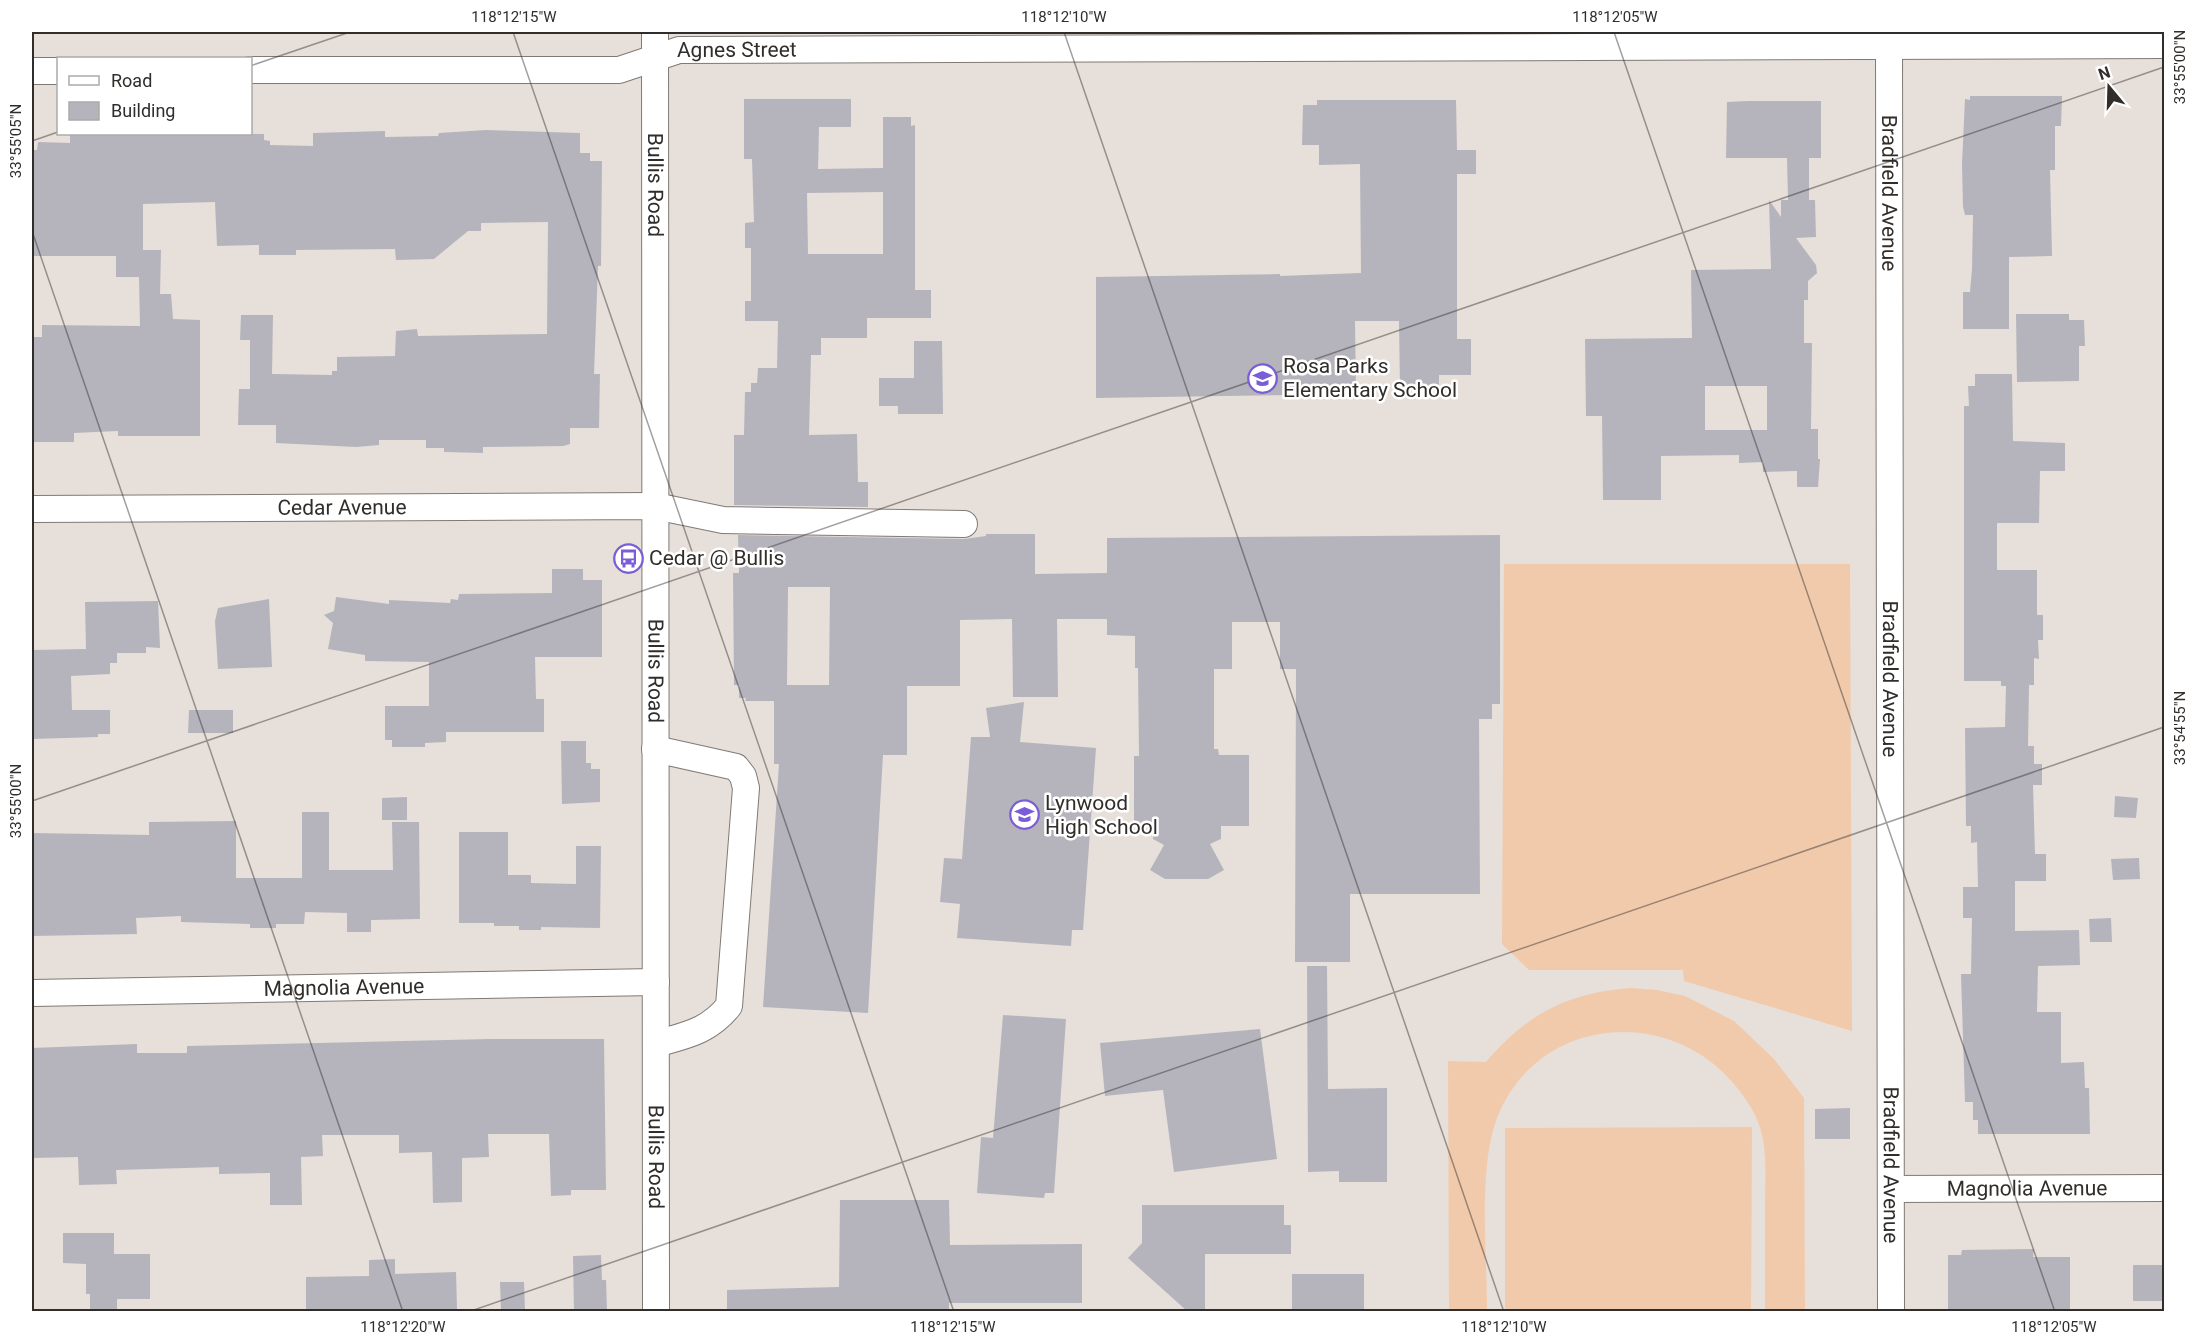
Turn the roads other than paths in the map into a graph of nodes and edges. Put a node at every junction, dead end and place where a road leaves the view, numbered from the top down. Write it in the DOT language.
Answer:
graph roads {
  1 [pos="655,32"];
  2 [pos="1490,39"];
  3 [pos="832,40"];
  4 [pos="2164,45"];
  5 [pos="1889,46"];
  6 [pos="654,59"];
  7 [pos="252,70"];
  8 [pos="32,71"];
  9 [pos="57,71"];
  10 [pos="655,506"];
  11 [pos="32,509"];
  12 [pos="964,524"];
  13 [pos="655,749"];
  14 [pos="656,982"];
  15 [pos="32,993"];
  16 [pos="656,1044"];
  17 [pos="2164,1188"];
  18 [pos="1891,1189"];
  19 [pos="657,1311"];
  20 [pos="1892,1311"];
  1 -- 6 [label="street, Bullis Road"];
  2 -- 3 [label="street, Agnes Street"];
  2 -- 5 [label="street, Agnes Street"];
  3 -- 6 [label="street, Agnes Street"];
  4 -- 5 [label="street, Agnes Street"];
  5 -- 18 [label="street, Bradfield Avenue"];
  6 -- 7 [label="street, Agnes Street"];
  6 -- 10 [label="street, Bullis Road"];
  8 -- 9 [label="street"];
  10 -- 11 [label="street, Cedar Avenue"];
  10 -- 12 [label="street, Cedar Avenue"];
  10 -- 13 [label="street, Bullis Road"];
  13 -- 14 [label="street, Bullis Road"];
  13 -- 16 [label="street"];
  14 -- 15 [label="street, Magnolia Avenue"];
  14 -- 16 [label="street, Bullis Road"];
  16 -- 19 [label="street, Bullis Road"];
  17 -- 18 [label="street, Magnolia Avenue"];
  18 -- 20 [label="street, Bradfield Avenue"];
}
